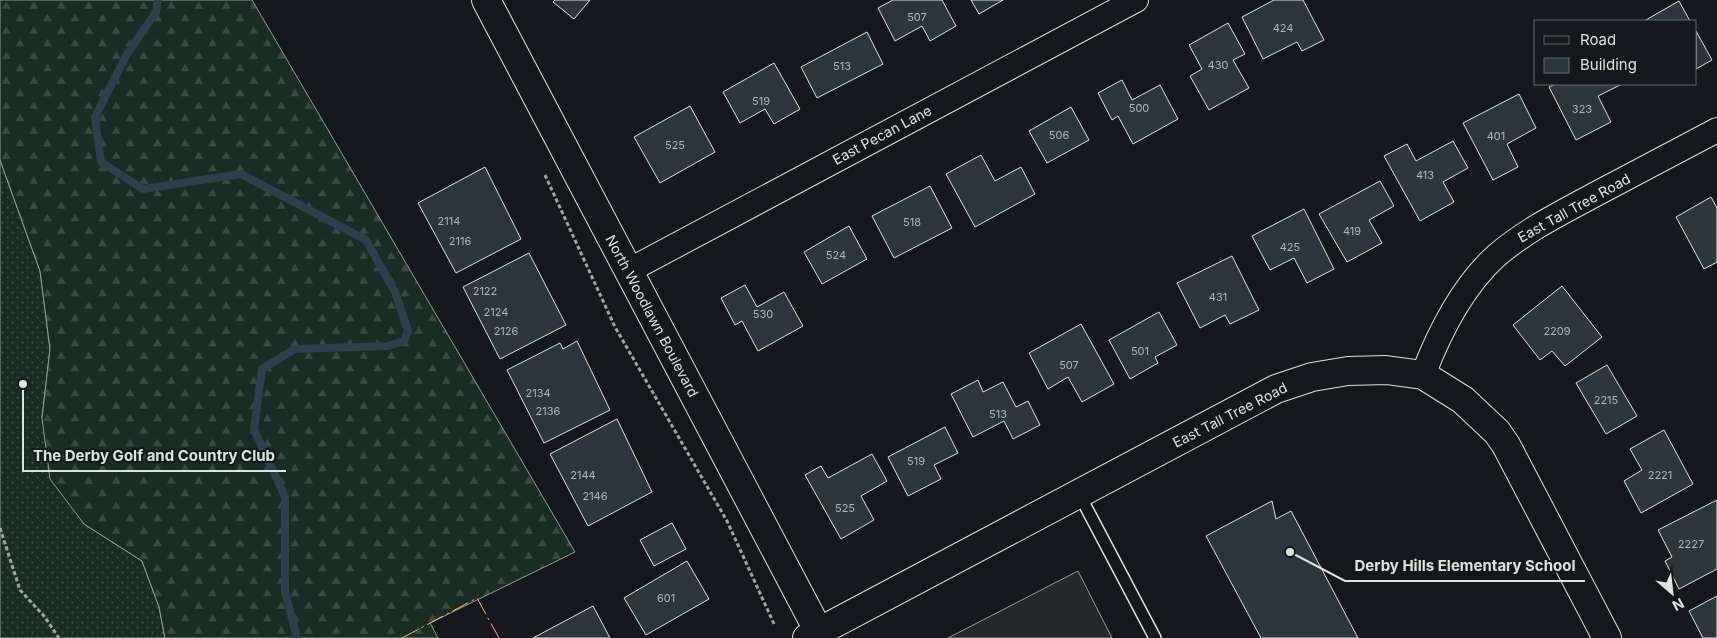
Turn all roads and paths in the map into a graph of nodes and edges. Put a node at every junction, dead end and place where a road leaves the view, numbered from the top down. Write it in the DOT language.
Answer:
graph roads {
  1 [pos="486,0"];
  2 [pos="1136,0"];
  3 [pos="1717,130"];
  4 [pos="544,173"];
  5 [pos="628,271"];
  6 [pos="1423,375"];
  7 [pos="1079,494"];
  8 [pos="0,528"];
  9 [pos="775,626"];
  10 [pos="813,636"];
  11 [pos="59,638"];
  12 [pos="1155,638"];
  13 [pos="1607,638"];
  1 -- 5 [label="street, North Woodlawn Boulevard"];
  2 -- 5 [label="street, East Pecan Lane"];
  3 -- 6 [label="street, East Tall Tree Road"];
  4 -- 9 [label="path"];
  5 -- 10 [label="street, North Woodlawn Boulevard"];
  6 -- 7 [label="street, East Tall Tree Road"];
  6 -- 13 [label="street"];
  7 -- 10 [label="street, East Tall Tree Road"];
  7 -- 12 [label="lane"];
  8 -- 11 [label="path"];
}
